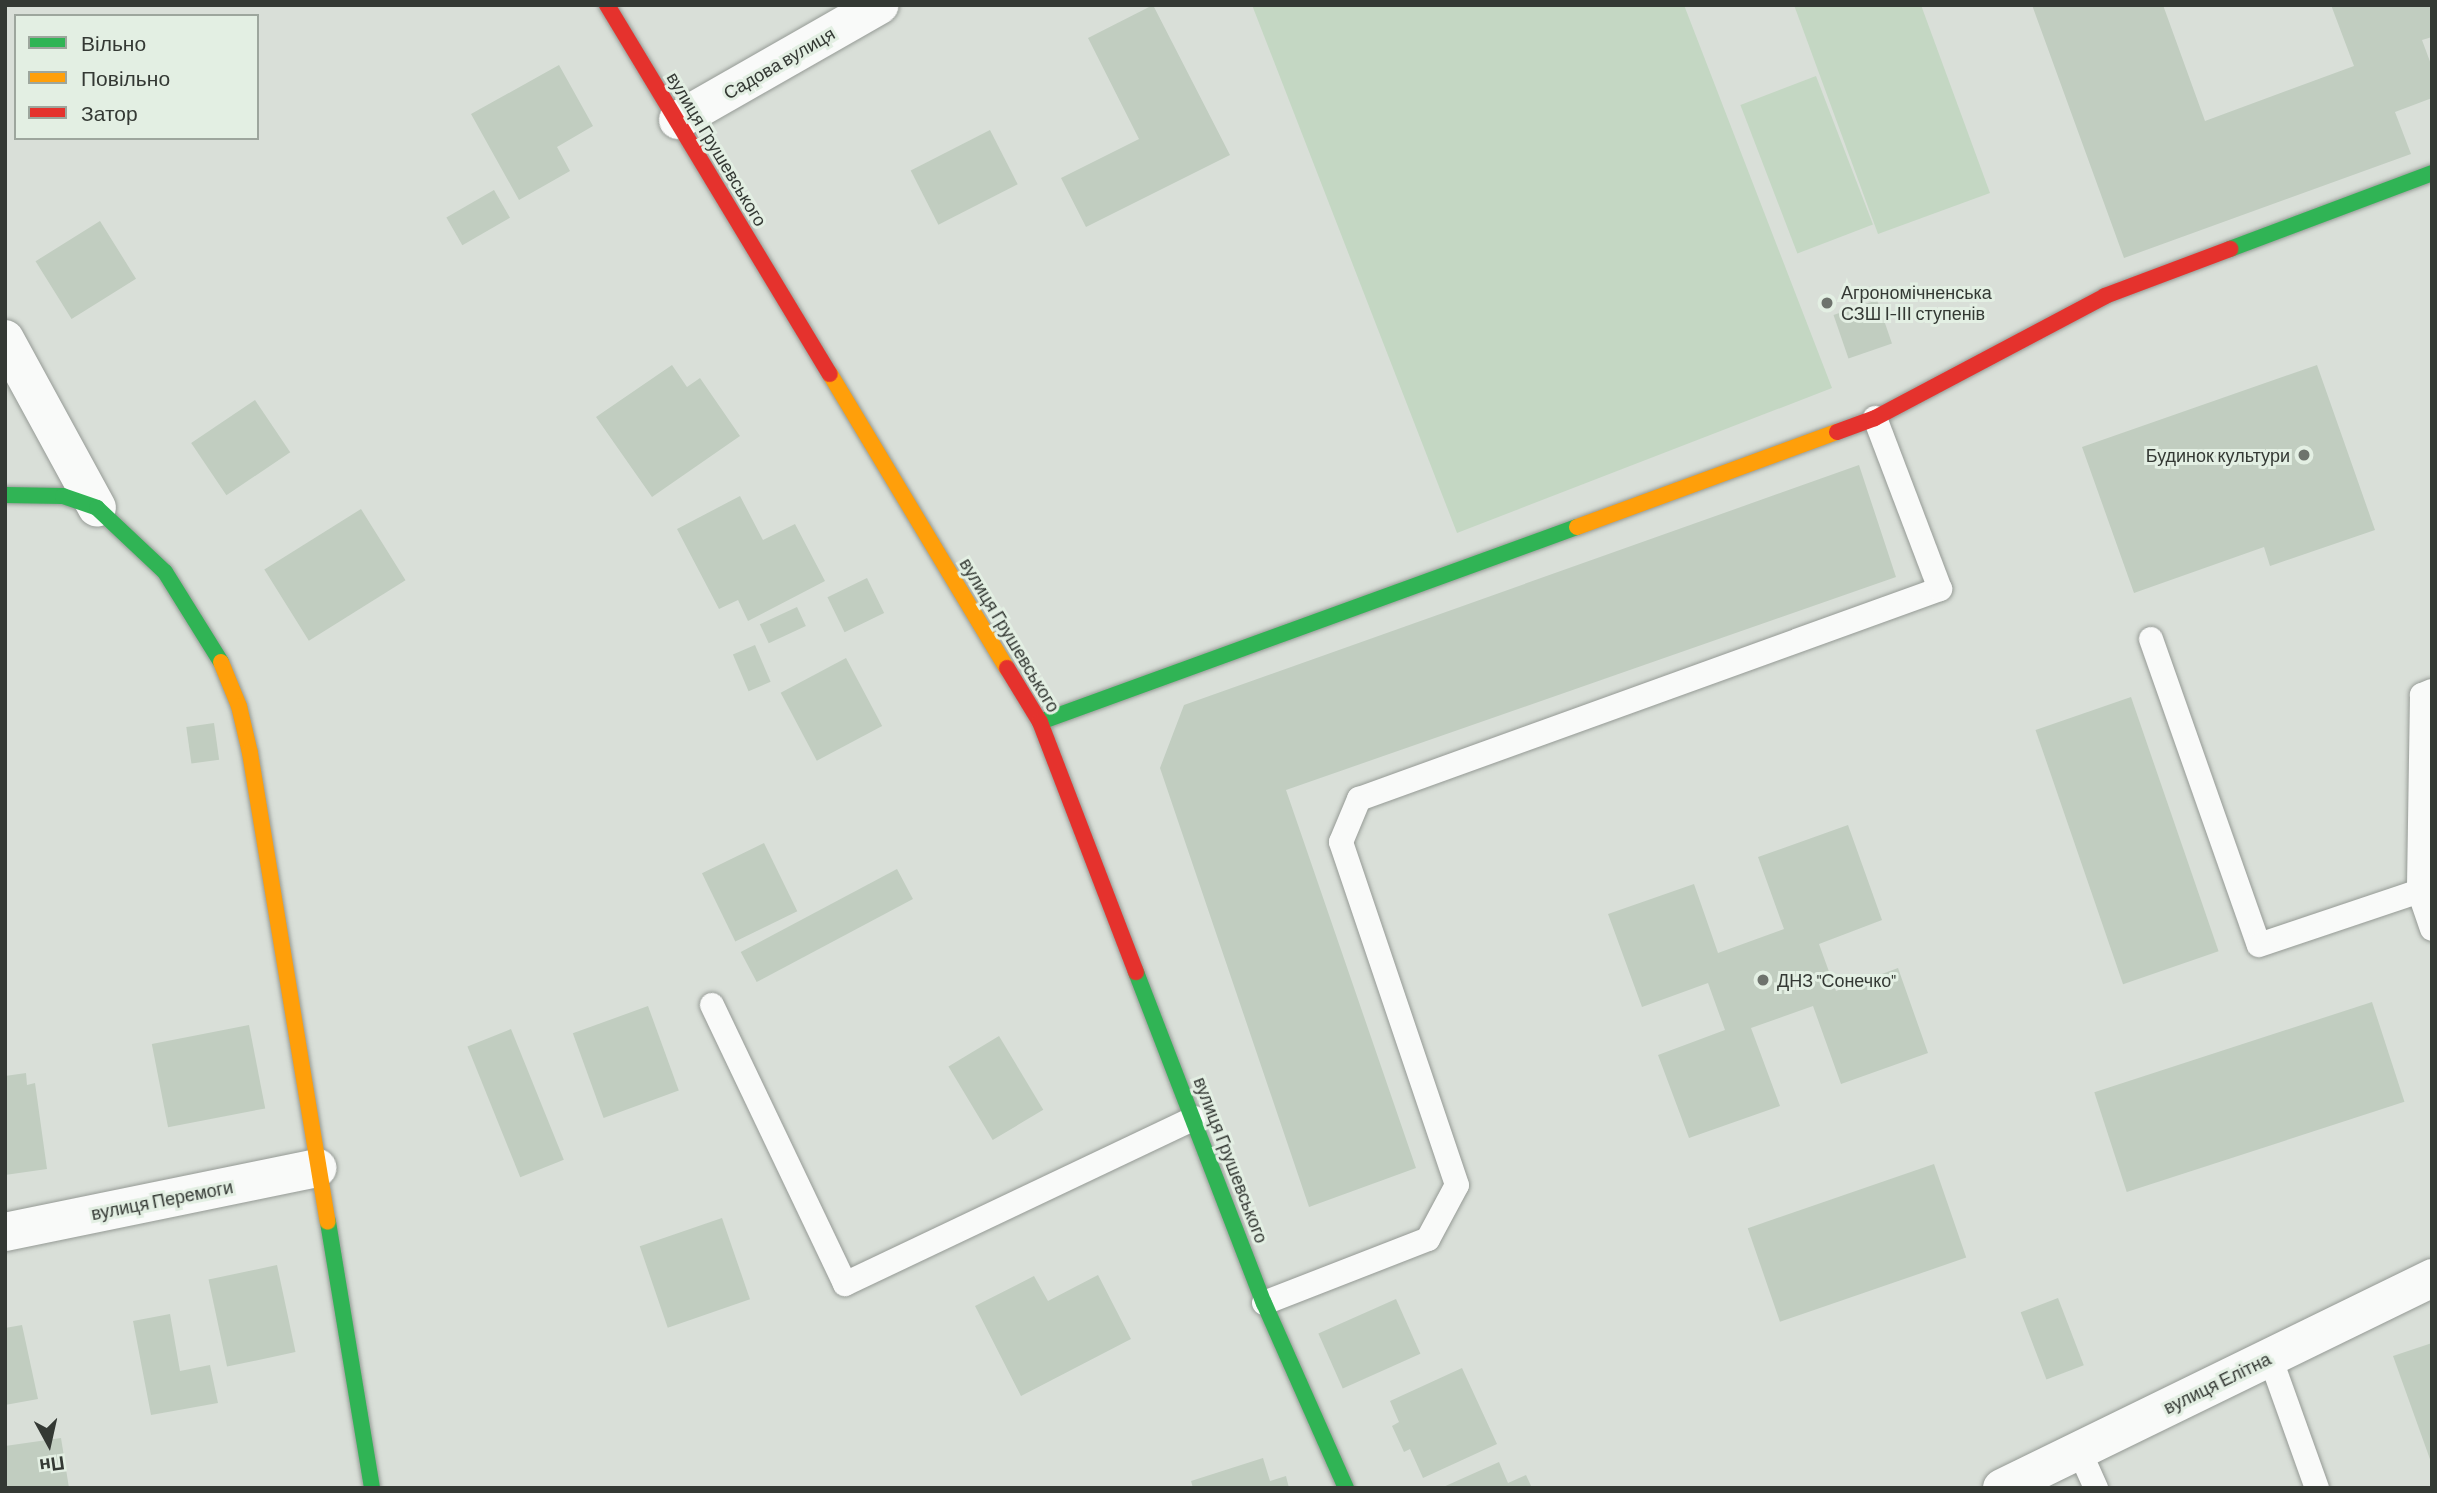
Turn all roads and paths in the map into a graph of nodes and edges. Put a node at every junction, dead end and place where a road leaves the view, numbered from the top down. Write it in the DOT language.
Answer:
graph roads {
  1 [pos="607,5"];
  2 [pos="880,5"];
  3 [pos="678,120"];
  4 [pos="2432,173"];
  5 [pos="5,339"];
  6 [pos="1875,418"];
  7 [pos="5,495"];
  8 [pos="97,508"];
  9 [pos="2151,639"];
  10 [pos="2432,691"];
  11 [pos="1040,722"];
  12 [pos="2419,891"];
  13 [pos="2432,929"];
  14 [pos="712,1005"];
  15 [pos="1195,1118"];
  16 [pos="318,1168"];
  17 [pos="5,1232"];
  18 [pos="2432,1278"];
  19 [pos="1264,1303"];
  20 [pos="2270,1357"];
  21 [pos="2079,1450"];
  22 [pos="372,1488"];
  23 [pos="1346,1488"];
  24 [pos="2002,1488"];
  25 [pos="2096,1488"];
  26 [pos="2317,1488"];
  1 -- 3 [label="street, вулиця Грушевського"];
  2 -- 3 [label="street, Садова вулиця"];
  3 -- 11 [label="street, вулиця Грушевського"];
  4 -- 6 [label="street"];
  5 -- 8 [label="street"];
  6 -- 11 [label="street"];
  6 -- 19 [label="lane"];
  7 -- 8 [label="street"];
  8 -- 16 [label="street"];
  9 -- 12 [label="lane"];
  10 -- 12 [label="lane"];
  11 -- 15 [label="street, вулиця Грушевського"];
  12 -- 13 [label="lane"];
  14 -- 15 [label="lane"];
  15 -- 19 [label="street, вулиця Грушевського"];
  16 -- 17 [label="street, вулиця Перемоги"];
  16 -- 22 [label="street"];
  18 -- 20 [label="street, вулиця Елітна"];
  19 -- 23 [label="street, вулиця Грушевського"];
  20 -- 21 [label="street, вулиця Елітна"];
  20 -- 26 [label="lane"];
  21 -- 24 [label="street, вулиця Елітна"];
  21 -- 25 [label="lane"];
}
